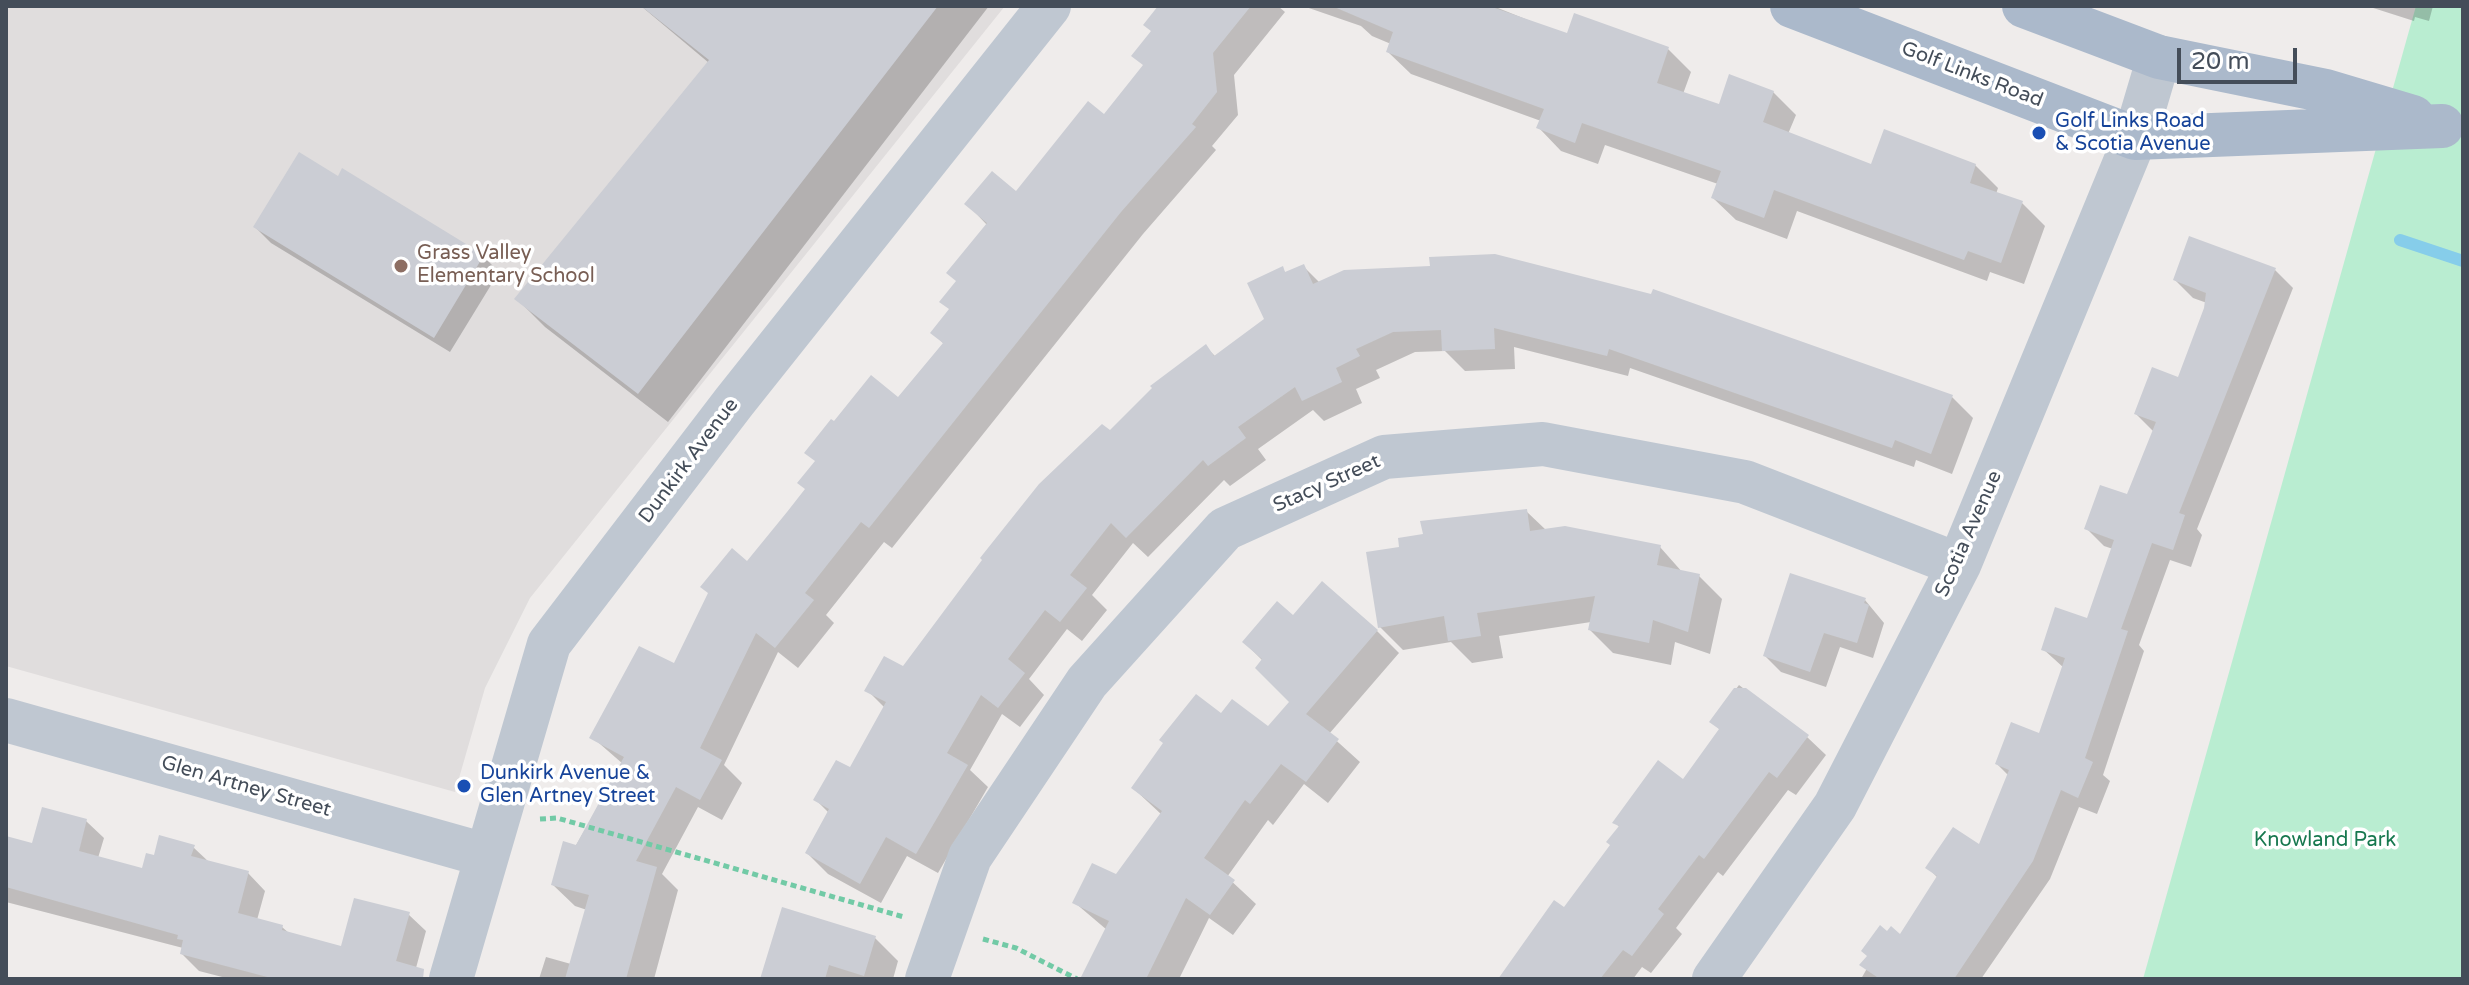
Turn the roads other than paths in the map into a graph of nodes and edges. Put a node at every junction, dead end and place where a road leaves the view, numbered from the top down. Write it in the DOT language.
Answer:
graph roads {
  1 [pos="1049,6"];
  2 [pos="1792,6"];
  3 [pos="2024,6"];
  4 [pos="2159,57"];
  5 [pos="2453,129"];
  6 [pos="2135,138"];
  7 [pos="1959,565"];
  8 [pos="6,720"];
  9 [pos="485,855"];
  10 [pos="451,979"];
  11 [pos="927,979"];
  12 [pos="1714,979"];
  1 -- 9 [label="street, Dunkirk Avenue"];
  2 -- 6 [label="main road, Golf Links Road"];
  3 -- 4 [label="main road, Golf Links Road"];
  4 -- 5 [label="main road, Golf Links Road"];
  4 -- 6 [label="street, Scotia Avenue"];
  5 -- 6 [label="main road, Golf Links Road"];
  6 -- 7 [label="street, Scotia Avenue"];
  7 -- 11 [label="street, Stacy Street"];
  7 -- 12 [label="street, Scotia Avenue"];
  8 -- 9 [label="street, Glen Artney Street"];
  9 -- 10 [label="street, Dunkirk Avenue"];
}
